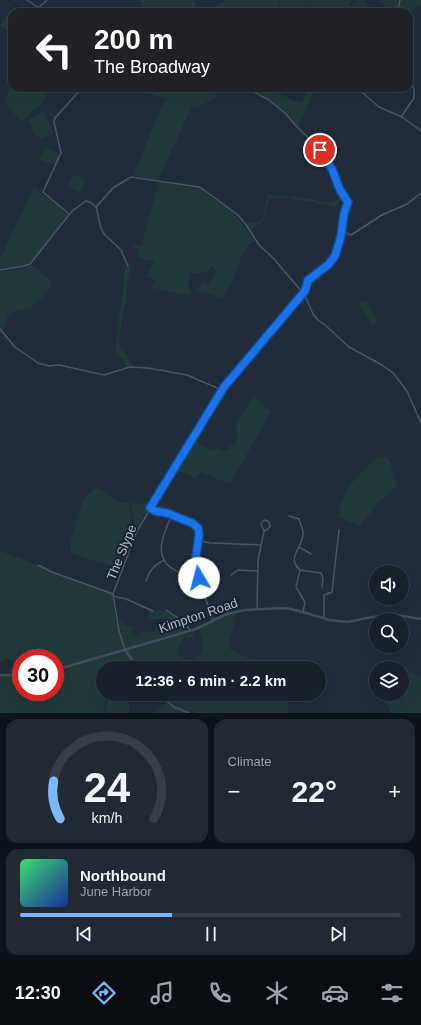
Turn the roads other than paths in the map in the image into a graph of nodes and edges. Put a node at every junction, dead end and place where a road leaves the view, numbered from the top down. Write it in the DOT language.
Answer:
graph roads {
  1 [pos="27,0"];
  2 [pos="47,0"];
  3 [pos="38,7"];
  4 [pos="413,89"];
  5 [pos="78,92"];
  6 [pos="254,92"];
  7 [pos="362,92"];
  8 [pos="402,118"];
  9 [pos="421,131"];
  10 [pos="421,193"];
  11 [pos="96,207"];
  12 [pos="69,214"];
  13 [pos="342,231"];
  14 [pos="128,266"];
  15 [pos="0,270"];
  16 [pos="306,290"];
  17 [pos="303,293"];
  18 [pos="305,296"];
  19 [pos="0,329"];
  20 [pos="222,390"];
  21 [pos="421,423"];
  22 [pos="150,508"];
  23 [pos="172,515"];
  24 [pos="289,516"];
  25 [pos="339,530"];
  26 [pos="264,531"];
  27 [pos="198,540"];
  28 [pos="260,546"];
  29 [pos="299,547"];
  30 [pos="311,554"];
  31 [pos="164,560"];
  32 [pos="38,565"];
  33 [pos="300,570"];
  34 [pos="258,571"];
  35 [pos="198,572"];
  36 [pos="230,575"];
  37 [pos="189,578"];
  38 [pos="146,581"];
  39 [pos="322,587"];
  40 [pos="202,590"];
  41 [pos="113,595"];
  42 [pos="257,609"];
  43 [pos="166,610"];
  44 [pos="153,611"];
  45 [pos="303,612"];
  46 [pos="324,618"];
  47 [pos="421,619"];
  48 [pos="214,620"];
  49 [pos="190,630"];
  50 [pos="125,650"];
  51 [pos="133,661"];
  52 [pos="64,667"];
  53 [pos="0,675"];
  54 [pos="12,675"];
  55 [pos="166,701"];
  56 [pos="189,713"];
  1 -- 3 [label="street"];
  2 -- 3 [label="street"];
  4 -- 8 [label="street"];
  5 -- 12 [label="street"];
  6 -- 13 [label="street"];
  7 -- 8 [label="street"];
  8 -- 9 [label="street"];
  10 -- 13 [label="street"];
  11 -- 12 [label="street"];
  11 -- 14 [label="street"];
  11 -- 17 [label="street"];
  12 -- 15 [label="street"];
  13 -- 16 [label="street"];
  16 -- 17 [label="street, The Slype"];
  16 -- 18 [label="street"];
  17 -- 18 [label="street"];
  17 -- 20 [label="street, The Slype"];
  18 -- 21 [label="street"];
  19 -- 20 [label="street"];
  20 -- 22 [label="street, The Slype"];
  22 -- 23 [label="street"];
  22 -- 41 [label="street, The Slype"];
  23 -- 27 [label="street"];
  23 -- 31 [label="street"];
  24 -- 29 [label="street"];
  25 -- 46 [label="street"];
  26 -- 26 [label="street"];
  26 -- 28 [label="street"];
  27 -- 28 [label="street"];
  27 -- 35 [label="street"];
  28 -- 34 [label="street"];
  29 -- 30 [label="street"];
  29 -- 33 [label="street"];
  31 -- 37 [label="street"];
  31 -- 38 [label="street"];
  32 -- 41 [label="street"];
  33 -- 39 [label="street"];
  33 -- 45 [label="street"];
  34 -- 36 [label="street"];
  34 -- 42 [label="street"];
  35 -- 37 [label="street"];
  35 -- 40 [label="street"];
  37 -- 40 [label="street"];
  40 -- 48 [label="street"];
  41 -- 44 [label="street"];
  41 -- 50 [label="street, The Slype"];
  42 -- 45 [label="street, Kimpton Road"];
  42 -- 48 [label="street, Kimpton Road"];
  43 -- 49 [label="street"];
  45 -- 46 [label="street, Kimpton Road"];
  46 -- 47 [label="street, Kimpton Road"];
  48 -- 49 [label="street, Kimpton Road"];
  49 -- 50 [label="street, Kimpton Road"];
  50 -- 51 [label="street"];
  50 -- 52 [label="street, Kimpton Road"];
  53 -- 54 [label="street"];
  55 -- 56 [label="street"];
}
